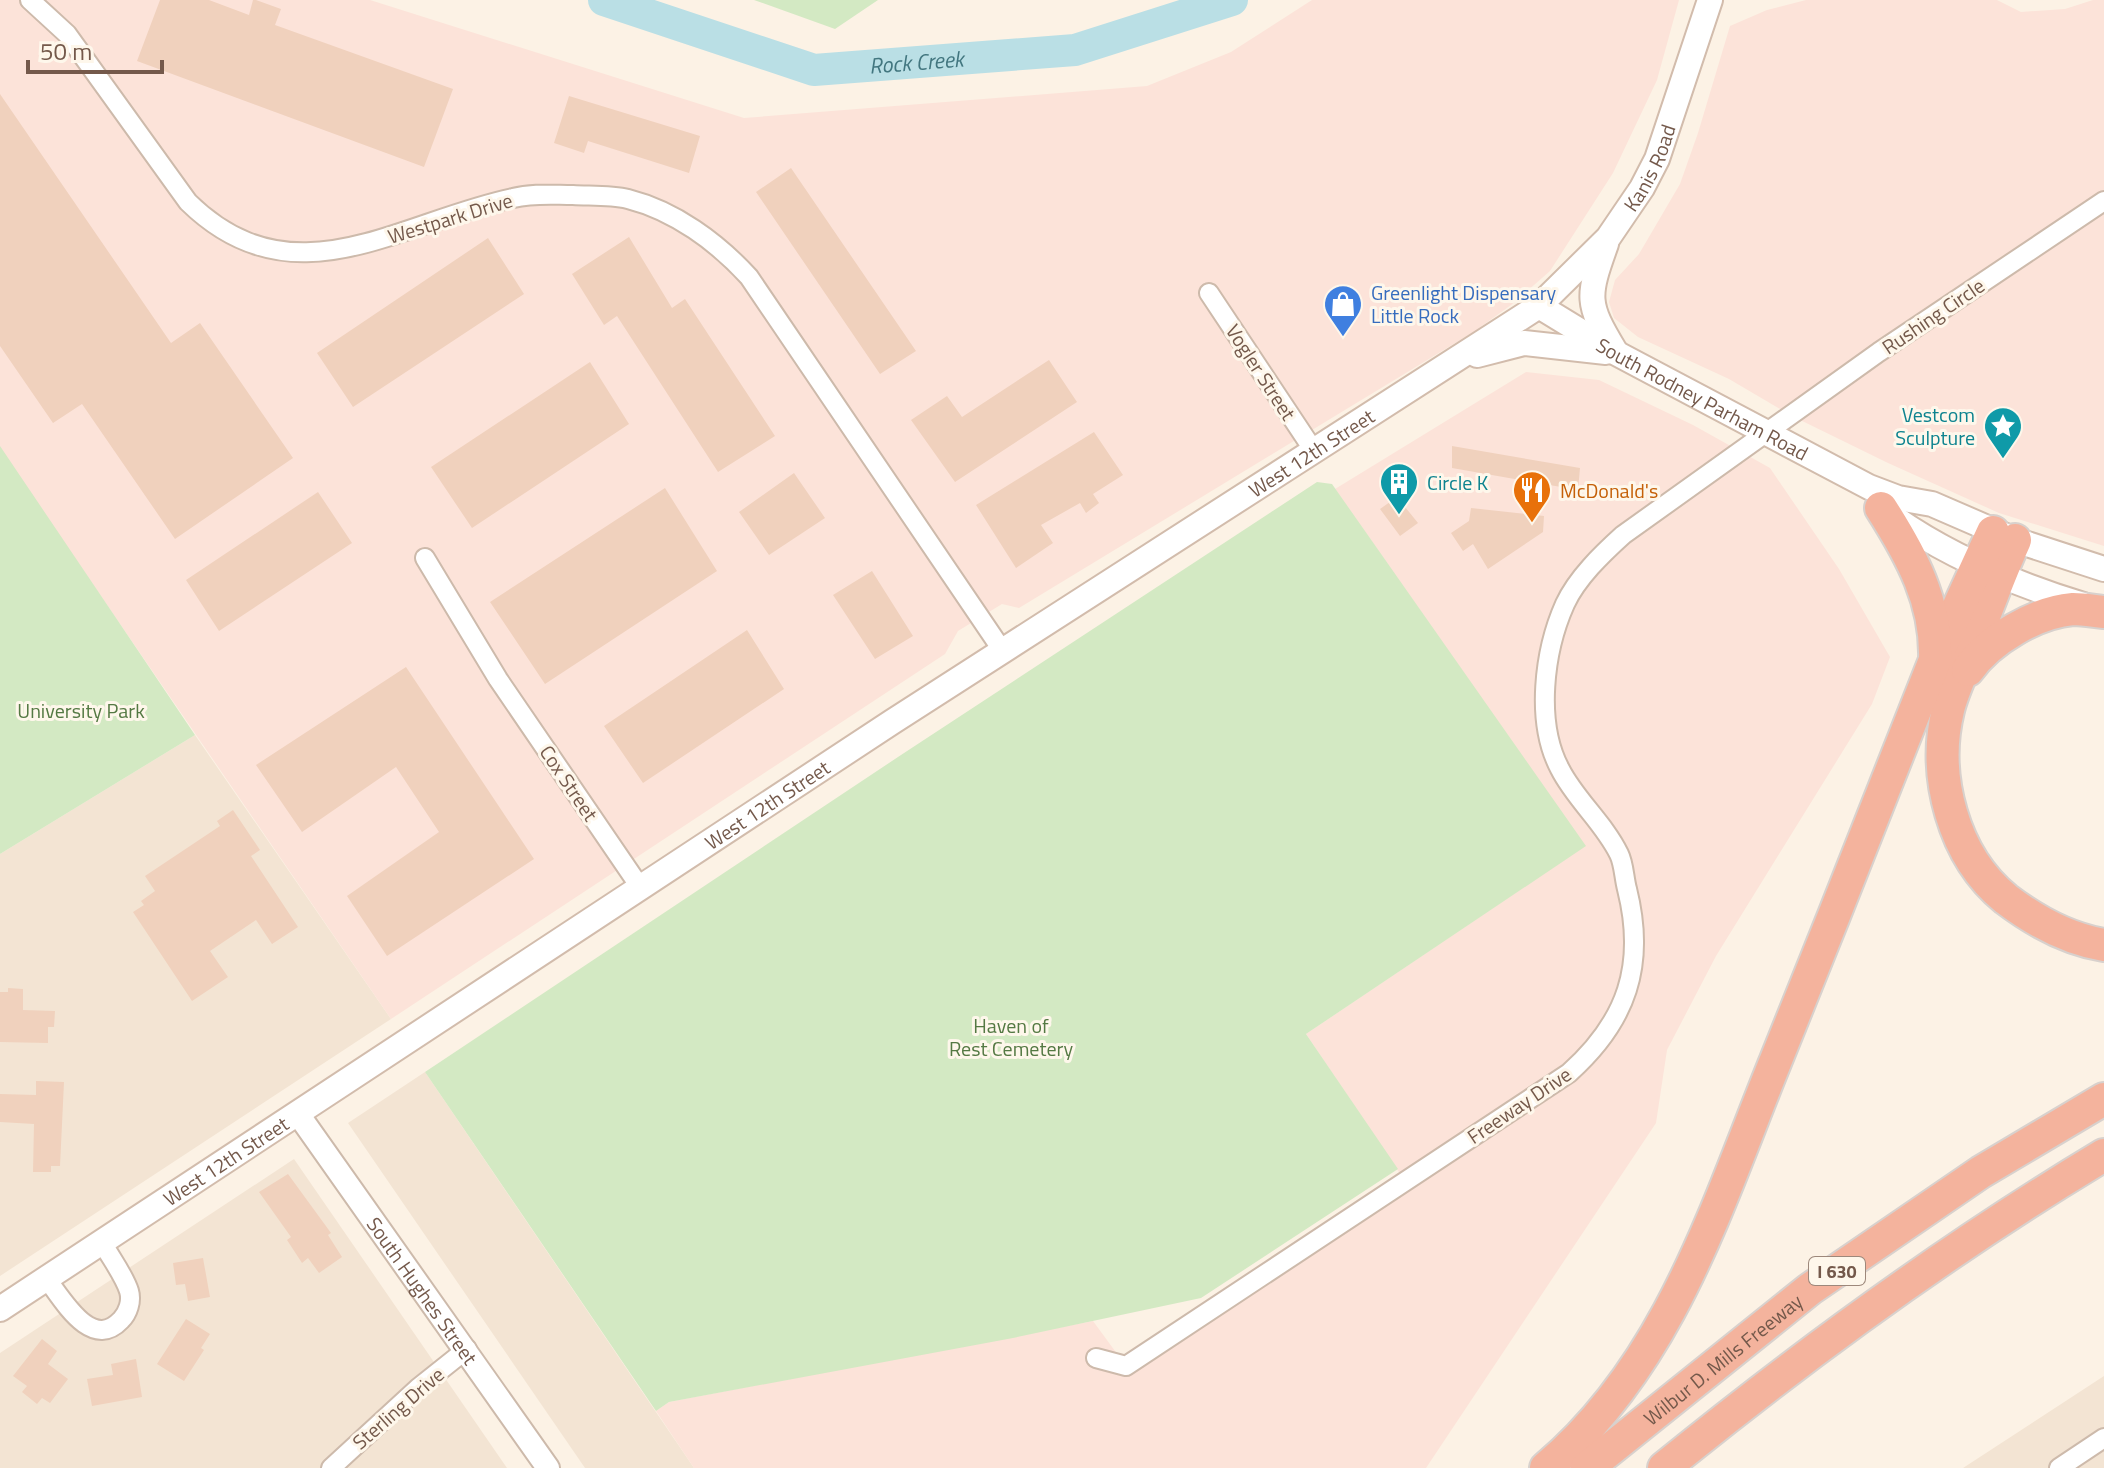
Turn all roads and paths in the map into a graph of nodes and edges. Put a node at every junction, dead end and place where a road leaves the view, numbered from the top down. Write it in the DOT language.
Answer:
graph roads {
  1 [pos="30,0"];
  2 [pos="1710,0"];
  3 [pos="2104,201"];
  4 [pos="1608,238"];
  5 [pos="1209,293"];
  6 [pos="1539,306"];
  7 [pos="1616,353"];
  8 [pos="1456,361"];
  9 [pos="1765,434"];
  10 [pos="1314,451"];
  11 [pos="1875,497"];
  12 [pos="2004,536"];
  13 [pos="425,558"];
  14 [pos="2104,569"];
  15 [pos="1989,570"];
  16 [pos="2104,612"];
  17 [pos="1002,650"];
  18 [pos="1935,660"];
  19 [pos="1955,690"];
  20 [pos="640,887"];
  21 [pos="2104,945"];
  22 [pos="2104,1099"];
  23 [pos="298,1114"];
  24 [pos="2104,1155"];
  25 [pos="2104,1179"];
  26 [pos="1979,1235"];
  27 [pos="102,1242"];
  28 [pos="46,1278"];
  29 [pos="0,1309"];
  30 [pos="467,1349"];
  31 [pos="1096,1358"];
  32 [pos="2104,1438"];
  33 [pos="331,1468"];
  34 [pos="548,1468"];
  35 [pos="1546,1468"];
  36 [pos="1587,1468"];
  37 [pos="1664,1468"];
  38 [pos="2059,1468"];
  1 -- 17 [label="street, Westpark Drive"];
  2 -- 4 [label="main road, Kanis Road"];
  3 -- 9 [label="street, Rushing Circle"];
  4 -- 6 [label="main road, Kanis Road"];
  4 -- 7 [label="main road"];
  5 -- 10 [label="street, Vogler Street"];
  6 -- 7 [label="main road, South Rodney Parham Road"];
  6 -- 8 [label="main road, West 12th Street"];
  7 -- 8 [label="main road"];
  7 -- 9 [label="main road, South Rodney Parham Road"];
  8 -- 10 [label="main road, West 12th Street"];
  9 -- 11 [label="main road, South Rodney Parham Road"];
  9 -- 31 [label="street, Freeway Drive"];
  10 -- 17 [label="main road, West 12th Street"];
  11 -- 12 [label="main road, South Rodney Parham Road"];
  11 -- 15 [label="main road, South Rodney Parham Road"];
  11 -- 18 [label="highway"];
  12 -- 14 [label="main road, South Rodney Parham Road"];
  12 -- 15 [label="highway"];
  13 -- 20 [label="street, Cox Street"];
  15 -- 16 [label="main road, South Rodney Parham Road"];
  15 -- 18 [label="highway"];
  15 -- 19 [label="highway"];
  16 -- 19 [label="highway"];
  17 -- 20 [label="main road, West 12th Street"];
  18 -- 35 [label="highway"];
  19 -- 21 [label="highway"];
  20 -- 23 [label="main road, West 12th Street"];
  22 -- 36 [label="highway, Wilbur D. Mills Freeway / I 630"];
  23 -- 27 [label="main road, West 12th Street"];
  23 -- 30 [label="street, South Hughes Street"];
  24 -- 26 [label="highway, I 630"];
  25 -- 26 [label="highway"];
  26 -- 37 [label="highway, I 630"];
  27 -- 28 [label="main road, West 12th Street"];
  27 -- 28 [label="street"];
  28 -- 29 [label="main road, West 12th Street"];
  30 -- 33 [label="street, Sterling Drive"];
  30 -- 34 [label="street, South Hughes Street"];
  32 -- 38 [label="street"];
}
